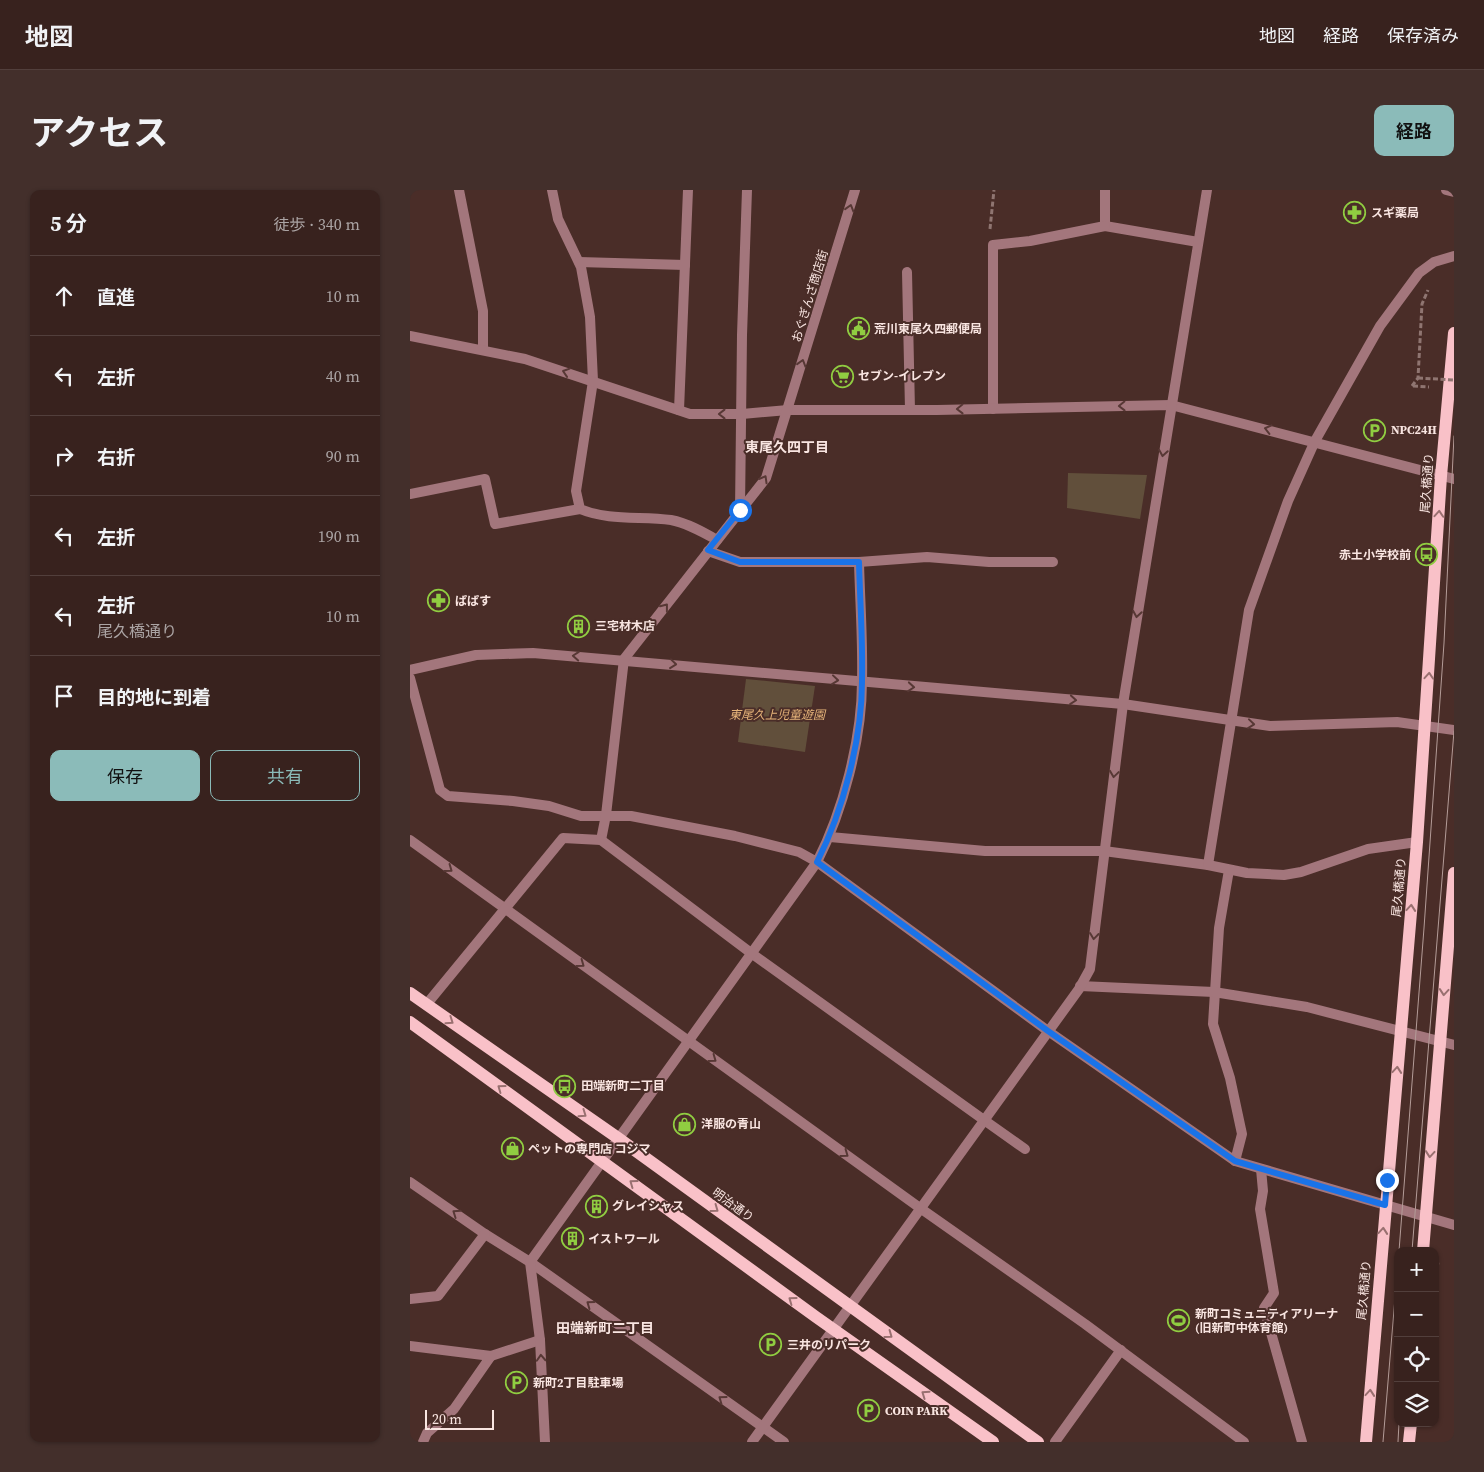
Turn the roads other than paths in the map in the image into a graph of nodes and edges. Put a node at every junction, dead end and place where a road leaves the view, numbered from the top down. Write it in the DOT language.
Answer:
graph roads {
  1 [pos="459,190"];
  2 [pos="552,190"];
  3 [pos="688,190"];
  4 [pos="748,190"];
  5 [pos="855,190"];
  6 [pos="1105,190"];
  7 [pos="1207,190"];
  8 [pos="1446,190"];
  9 [pos="1454,192"];
  10 [pos="1106,226"];
  11 [pos="1198,242"];
  12 [pos="1454,256"];
  13 [pos="579,262"];
  14 [pos="685,265"];
  15 [pos="906,272"];
  16 [pos="1454,333"];
  17 [pos="410,336"];
  18 [pos="483,349"];
  19 [pos="593,381"];
  20 [pos="1171,405"];
  21 [pos="992,409"];
  22 [pos="679,410"];
  23 [pos="788,410"];
  24 [pos="910,410"];
  25 [pos="742,414"];
  26 [pos="1315,441"];
  27 [pos="1448,477"];
  28 [pos="410,494"];
  29 [pos="580,509"];
  30 [pos="740,510"];
  31 [pos="717,540"];
  32 [pos="708,550"];
  33 [pos="859,562"];
  34 [pos="1053,562"];
  35 [pos="624,660"];
  36 [pos="410,670"];
  37 [pos="410,678"];
  38 [pos="862,683"];
  39 [pos="1123,704"];
  40 [pos="1230,722"];
  41 [pos="1425,725"];
  42 [pos="1454,730"];
  43 [pos="606,815"];
  44 [pos="830,837"];
  45 [pos="410,840"];
  46 [pos="601,840"];
  47 [pos="1417,842"];
  48 [pos="1104,851"];
  49 [pos="817,862"];
  50 [pos="1208,865"];
  51 [pos="1229,870"];
  52 [pos="1454,874"];
  53 [pos="504,908"];
  54 [pos="1451,937"];
  55 [pos="751,953"];
  56 [pos="1080,986"];
  57 [pos="1214,992"];
  58 [pos="410,993"];
  59 [pos="426,1005"];
  60 [pos="410,1022"];
  61 [pos="1048,1031"];
  62 [pos="1400,1032"];
  63 [pos="687,1040"];
  64 [pos="1440,1041"];
  65 [pos="1454,1045"];
  66 [pos="984,1120"];
  67 [pos="618,1138"];
  68 [pos="1025,1149"];
  69 [pos="602,1160"];
  70 [pos="1235,1161"];
  71 [pos="1261,1169"];
  72 [pos="410,1182"];
  73 [pos="1385,1205"];
  74 [pos="920,1208"];
  75 [pos="1425,1217"];
  76 [pos="1454,1225"];
  77 [pos="485,1234"];
  78 [pos="1423,1247"];
  79 [pos="530,1262"];
  80 [pos="410,1298"];
  81 [pos="849,1306"];
  82 [pos="832,1329"];
  83 [pos="540,1340"];
  84 [pos="410,1346"];
  85 [pos="1121,1350"];
  86 [pos="492,1356"];
  87 [pos="762,1427"];
  88 [pos="1411,1427"];
  89 [pos="423,1442"];
  90 [pos="545,1442"];
  91 [pos="752,1442"];
  92 [pos="784,1442"];
  93 [pos="993,1442"];
  94 [pos="1038,1442"];
  95 [pos="1056,1442"];
  96 [pos="1244,1442"];
  97 [pos="1302,1442"];
  98 [pos="1366,1442"];
  99 [pos="1410,1442"];
  1 -- 18 [label="street"];
  2 -- 13 [label="street"];
  3 -- 14 [label="street"];
  4 -- 25 [label="street"];
  23 -- 5 [label="street, おぐぎんざ商店街, one-way"];
  6 -- 10 [label="street"];
  7 -- 11 [label="street"];
  8 -- 9 [label="street"];
  10 -- 11 [label="street"];
  10 -- 21 [label="street"];
  11 -- 20 [label="street"];
  12 -- 26 [label="street"];
  13 -- 14 [label="street"];
  13 -- 19 [label="street"];
  14 -- 22 [label="street"];
  15 -- 24 [label="street"];
  16 -- 27 [label="main road, 尾久橋通り"];
  17 -- 18 [label="street"];
  19 -- 18 [label="street, one-way"];
  19 -- 22 [label="street"];
  19 -- 29 [label="street"];
  20 -- 21 [label="street, one-way"];
  26 -- 20 [label="street, one-way"];
  20 -- 39 [label="street, one-way"];
  21 -- 24 [label="street, one-way"];
  25 -- 22 [label="street, one-way"];
  23 -- 24 [label="street"];
  23 -- 25 [label="street"];
  30 -- 23 [label="street, おぐぎんざ商店街, one-way"];
  25 -- 30 [label="street"];
  26 -- 27 [label="street"];
  26 -- 40 [label="street"];
  41 -- 27 [label="main road, 尾久橋通り, one-way"];
  28 -- 29 [label="street"];
  29 -- 31 [label="street"];
  30 -- 31 [label="street, おぐぎんざ商店街"];
  31 -- 32 [label="street, おぐぎんざ商店街"];
  32 -- 33 [label="street"];
  35 -- 32 [label="street, おぐぎんざ商店街, one-way"];
  33 -- 34 [label="street"];
  33 -- 38 [label="street"];
  35 -- 36 [label="street, one-way"];
  35 -- 38 [label="street, one-way"];
  35 -- 43 [label="street"];
  37 -- 43 [label="street"];
  38 -- 39 [label="street, one-way"];
  38 -- 44 [label="street"];
  39 -- 40 [label="street"];
  39 -- 48 [label="street, one-way"];
  40 -- 41 [label="street, one-way"];
  40 -- 50 [label="street"];
  41 -- 42 [label="street"];
  41 -- 47 [label="main road, 尾久橋通り"];
  43 -- 46 [label="street"];
  43 -- 49 [label="street"];
  44 -- 48 [label="street"];
  44 -- 49 [label="street"];
  45 -- 53 [label="street, one-way"];
  46 -- 53 [label="street"];
  46 -- 55 [label="street"];
  47 -- 51 [label="street"];
  62 -- 47 [label="main road, 尾久橋通り, one-way"];
  48 -- 50 [label="street"];
  48 -- 56 [label="street, one-way"];
  49 -- 55 [label="street"];
  49 -- 61 [label="street"];
  50 -- 51 [label="street"];
  51 -- 57 [label="street"];
  52 -- 54 [label="main road"];
  53 -- 59 [label="street"];
  53 -- 63 [label="street, one-way"];
  54 -- 64 [label="main road, one-way"];
  55 -- 63 [label="street"];
  55 -- 66 [label="street"];
  56 -- 57 [label="street"];
  56 -- 61 [label="street"];
  57 -- 62 [label="street"];
  57 -- 70 [label="street"];
  58 -- 59 [label="main road, 明治通り"];
  59 -- 67 [label="main road, 明治通り, one-way"];
  69 -- 60 [label="main road, one-way"];
  61 -- 66 [label="street"];
  61 -- 70 [label="street"];
  62 -- 64 [label="street"];
  73 -- 62 [label="main road, 尾久橋通り, one-way"];
  63 -- 67 [label="street"];
  63 -- 74 [label="street, one-way"];
  64 -- 65 [label="street"];
  64 -- 75 [label="main road, one-way"];
  66 -- 68 [label="street"];
  66 -- 74 [label="street"];
  67 -- 69 [label="street"];
  67 -- 81 [label="main road, 明治通り, one-way"];
  69 -- 79 [label="street"];
  82 -- 69 [label="main road, one-way"];
  70 -- 71 [label="street"];
  71 -- 73 [label="street"];
  71 -- 97 [label="street"];
  77 -- 72 [label="street, one-way"];
  73 -- 75 [label="street"];
  98 -- 73 [label="main road, 尾久橋通り, one-way"];
  74 -- 81 [label="street"];
  74 -- 85 [label="street"];
  75 -- 76 [label="street"];
  75 -- 78 [label="main road"];
  77 -- 79 [label="street"];
  77 -- 80 [label="street"];
  79 -- 83 [label="street"];
  87 -- 79 [label="street, one-way"];
  81 -- 82 [label="street"];
  81 -- 94 [label="main road, 明治通り, one-way"];
  82 -- 87 [label="street"];
  93 -- 82 [label="main road, one-way"];
  83 -- 86 [label="street"];
  90 -- 83 [label="street, one-way"];
  84 -- 86 [label="street"];
  85 -- 95 [label="street"];
  85 -- 96 [label="street"];
  86 -- 89 [label="street"];
  87 -- 91 [label="street"];
  87 -- 92 [label="street"];
  88 -- 99 [label="main road"];
}
